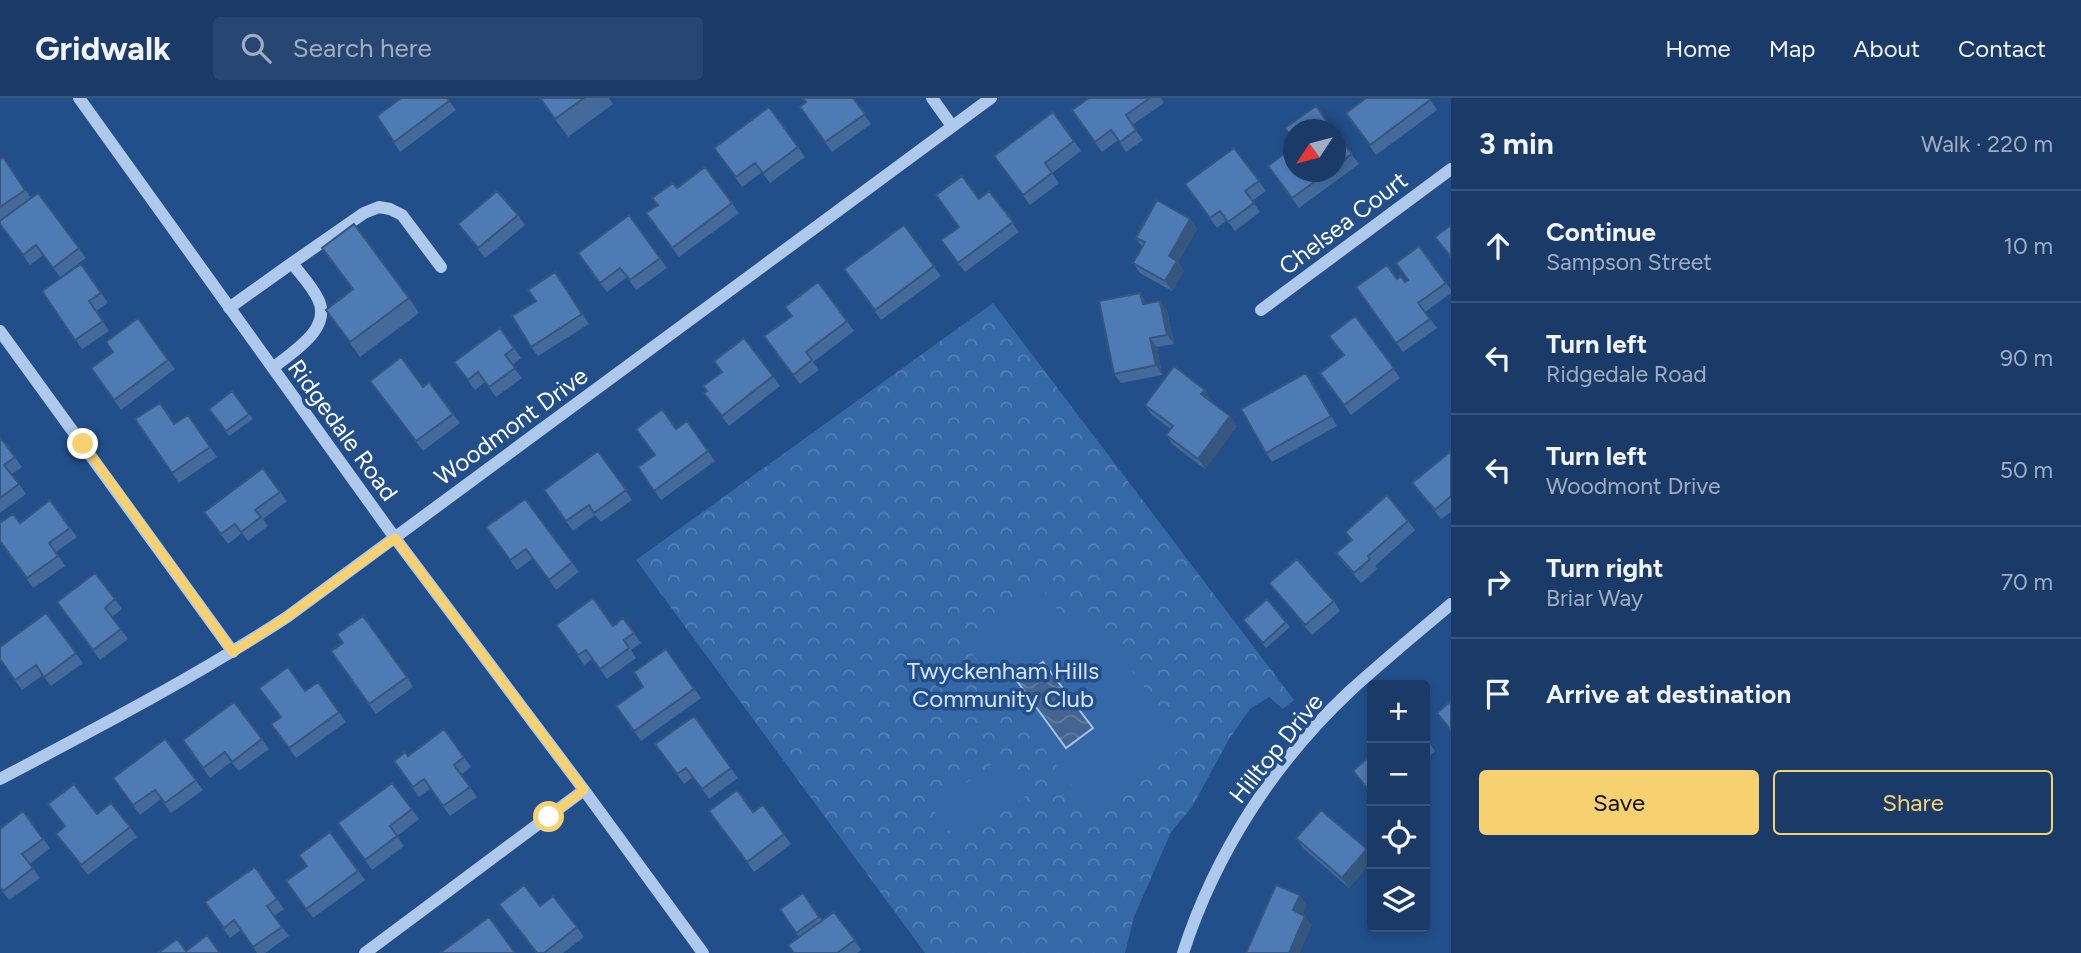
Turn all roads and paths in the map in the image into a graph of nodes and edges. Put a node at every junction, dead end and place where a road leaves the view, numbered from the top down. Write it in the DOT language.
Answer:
graph roads {
  1 [pos="79,98"];
  2 [pos="932,98"];
  3 [pos="990,98"];
  4 [pos="953,126"];
  5 [pos="1451,169"];
  6 [pos="292,262"];
  7 [pos="440,267"];
  8 [pos="229,308"];
  9 [pos="1261,310"];
  10 [pos="0,331"];
  11 [pos="272,368"];
  12 [pos="395,538"];
  13 [pos="1451,604"];
  14 [pos="233,652"];
  15 [pos="0,779"];
  16 [pos="584,790"];
  17 [pos="365,953"];
  18 [pos="703,953"];
  19 [pos="1183,953"];
  1 -- 8 [label="street, Ridgedale Road"];
  2 -- 4 [label="street"];
  3 -- 4 [label="street, Woodmont Drive"];
  4 -- 12 [label="street, Woodmont Drive"];
  5 -- 9 [label="street, Chelsea Court"];
  6 -- 7 [label="street"];
  6 -- 8 [label="street"];
  6 -- 11 [label="street"];
  8 -- 11 [label="street, Ridgedale Road"];
  10 -- 14 [label="street"];
  11 -- 12 [label="street, Ridgedale Road"];
  12 -- 14 [label="street, Woodmont Drive"];
  12 -- 16 [label="street, Ridgedale Road"];
  13 -- 19 [label="street, Hilltop Drive"];
  14 -- 15 [label="street, Woodmont Drive"];
  16 -- 17 [label="street"];
  16 -- 18 [label="street, Ridgedale Road"];
}
